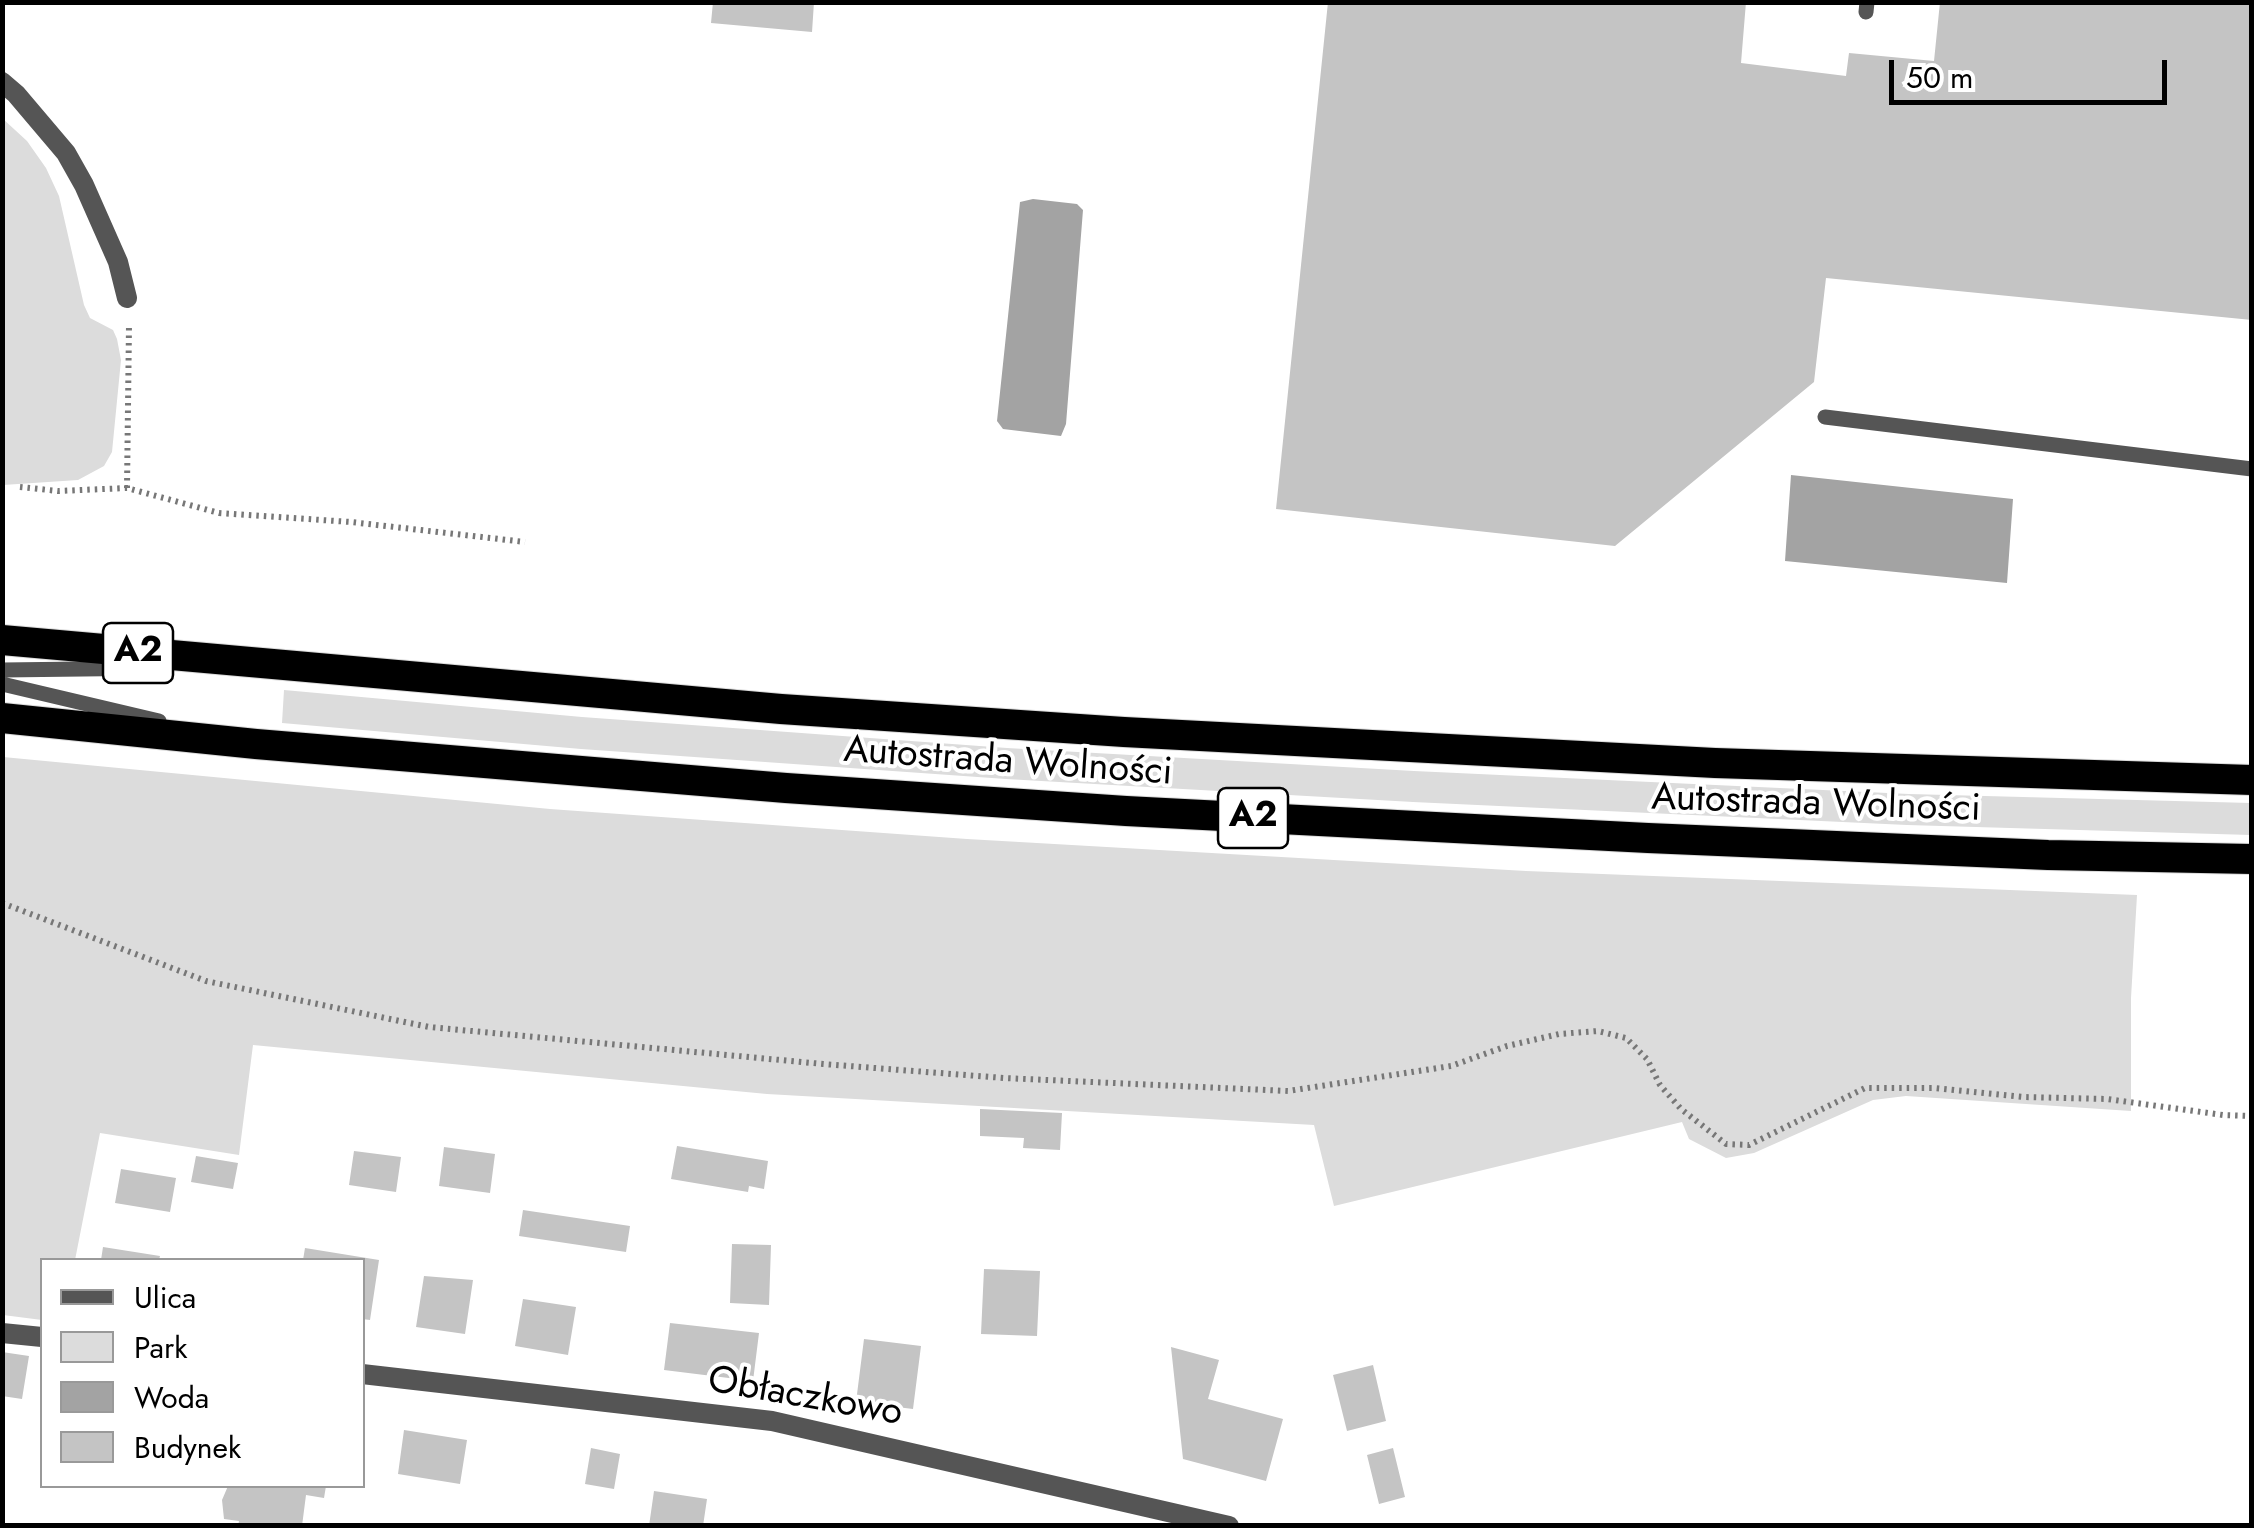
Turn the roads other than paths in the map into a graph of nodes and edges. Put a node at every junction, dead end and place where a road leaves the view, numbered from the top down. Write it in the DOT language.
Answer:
graph roads {
  1 [pos="2,82"];
  2 [pos="127,298"];
  3 [pos="1825,417"];
  4 [pos="2252,469"];
  5 [pos="2,640"];
  6 [pos="273,666"];
  7 [pos="2,670"];
  8 [pos="2,684"];
  9 [pos="2,718"];
  10 [pos="256,744"];
  11 [pos="2252,780"];
  12 [pos="2252,859"];
  13 [pos="2,1333"];
  14 [pos="40,1337"];
  15 [pos="365,1374"];
  16 [pos="1228,1526"];
  1 -- 2 [label="street"];
  3 -- 4 [label="lane"];
  5 -- 6 [label="highway, Autostrada Wolności / A2"];
  6 -- 7 [label="lane"];
  6 -- 11 [label="highway, Autostrada Wolności / A2"];
  8 -- 10 [label="lane"];
  9 -- 10 [label="highway, Autostrada Wolności / A2"];
  10 -- 12 [label="highway, Autostrada Wolności / A2"];
  13 -- 14 [label="street"];
  15 -- 16 [label="street, Obłaczkowo"];
}
